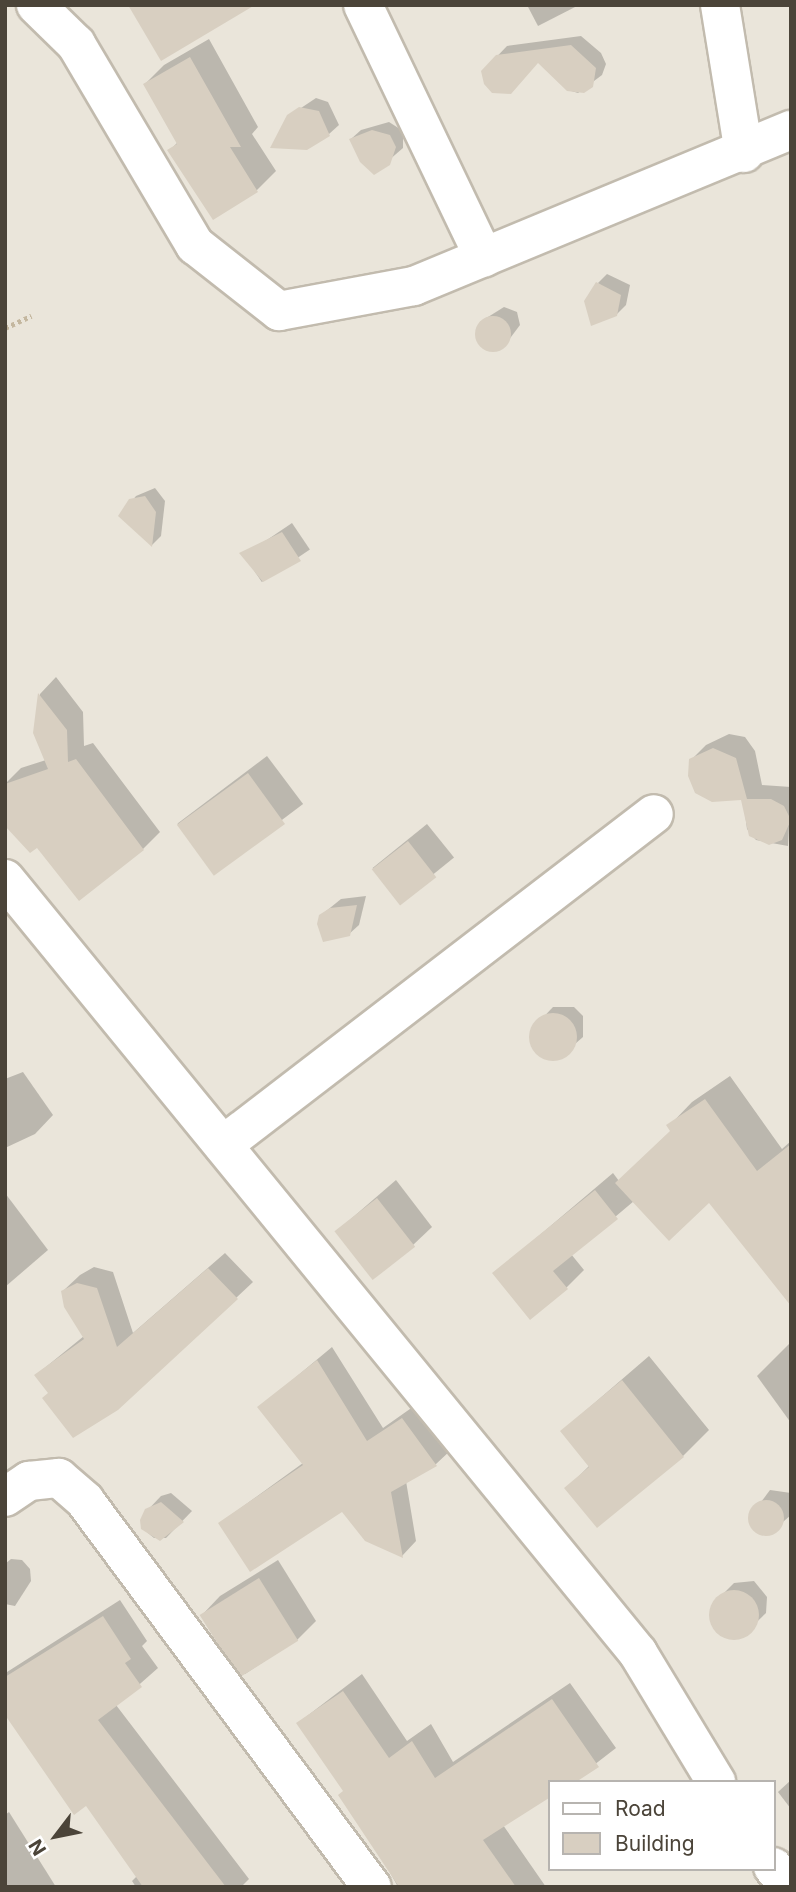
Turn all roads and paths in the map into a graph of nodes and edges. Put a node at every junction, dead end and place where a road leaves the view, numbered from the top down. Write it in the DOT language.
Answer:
graph roads {
  1 [pos="36,5"];
  2 [pos="363,5"];
  3 [pos="720,5"];
  4 [pos="791,130"];
  5 [pos="744,153"];
  6 [pos="484,258"];
  7 [pos="31,316"];
  8 [pos="5,328"];
  9 [pos="654,814"];
  10 [pos="5,879"];
  11 [pos="223,1145"];
  12 [pos="5,1497"];
  13 [pos="715,1780"];
  14 [pos="372,1887"];
  1 -- 6 [label="street"];
  2 -- 6 [label="street"];
  3 -- 5 [label="street"];
  4 -- 5 [label="street"];
  5 -- 6 [label="street"];
  7 -- 8 [label="path"];
  9 -- 11 [label="street"];
  10 -- 11 [label="street"];
  11 -- 13 [label="street"];
  12 -- 14 [label="street"];
}
